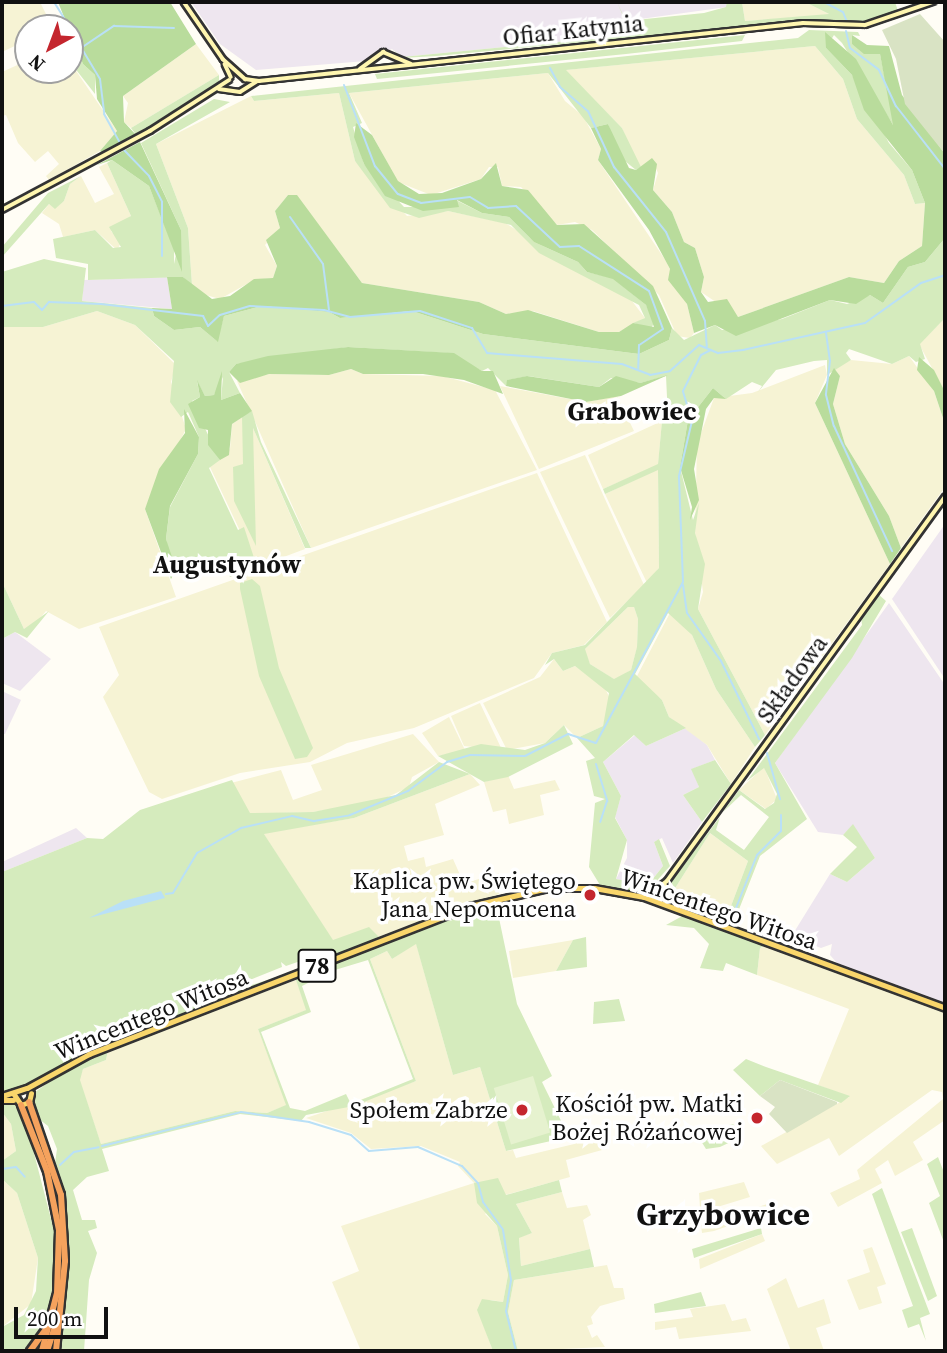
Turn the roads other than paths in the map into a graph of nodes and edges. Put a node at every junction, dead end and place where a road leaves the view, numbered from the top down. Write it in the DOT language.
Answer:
graph roads {
  1 [pos="184,2"];
  2 [pos="933,2"];
  3 [pos="394,58"];
  4 [pos="223,59"];
  5 [pos="376,60"];
  6 [pos="414,64"];
  7 [pos="392,68"];
  8 [pos="380,70"];
  9 [pos="354,71"];
  10 [pos="239,74"];
  11 [pos="230,79"];
  12 [pos="245,79"];
  13 [pos="259,80"];
  14 [pos="246,87"];
  15 [pos="217,89"];
  16 [pos="231,89"];
  17 [pos="2,211"];
  18 [pos="945,497"];
  19 [pos="662,890"];
  20 [pos="643,897"];
  21 [pos="656,901"];
  22 [pos="672,907"];
  23 [pos="945,1008"];
  24 [pos="29,1091"];
  25 [pos="13,1096"];
  26 [pos="2,1098"];
  27 [pos="29,1102"];
  28 [pos="20,1105"];
  29 [pos="58,1305"];
  30 [pos="30,1351"];
  31 [pos="45,1351"];
  32 [pos="57,1351"];
  1 -- 4 [label="street"];
  2 -- 6 [label="street, Ofiar Katynia"];
  3 -- 5 [label="street, Ofiar Katynia"];
  3 -- 6 [label="street, Ofiar Katynia"];
  3 -- 7 [label="street"];
  4 -- 10 [label="street"];
  4 -- 11 [label="street"];
  5 -- 8 [label="street"];
  5 -- 9 [label="street, Ofiar Katynia"];
  6 -- 7 [label="street, Ofiar Katynia"];
  7 -- 8 [label="street, Ofiar Katynia"];
  8 -- 9 [label="street, Ofiar Katynia"];
  9 -- 13 [label="street, Ofiar Katynia"];
  10 -- 11 [label="street"];
  10 -- 12 [label="street"];
  11 -- 15 [label="street"];
  11 -- 16 [label="street"];
  12 -- 13 [label="street, Ofiar Katynia"];
  12 -- 14 [label="street"];
  13 -- 14 [label="street, Ofiar Katynia"];
  14 -- 16 [label="street"];
  15 -- 16 [label="street"];
  15 -- 17 [label="street"];
  18 -- 19 [label="street, Składowa"];
  19 -- 20 [label="street, Składowa"];
  19 -- 21 [label="street, Składowa"];
  19 -- 22 [label="street"];
  20 -- 21 [label="main road, Wincentego Witosa / 78"];
  20 -- 24 [label="main road, Wincentego Witosa / 78"];
  21 -- 22 [label="main road, Wincentego Witosa / 78"];
  22 -- 23 [label="main road, Wincentego Witosa / 78"];
  24 -- 25 [label="main road, 78"];
  24 -- 27 [label="main road"];
  25 -- 26 [label="main road, 78"];
  25 -- 28 [label="main road"];
  27 -- 28 [label="main road"];
  27 -- 29 [label="highway"];
  28 -- 29 [label="highway"];
  29 -- 30 [label="highway"];
  29 -- 31 [label="highway"];
  29 -- 32 [label="highway"];
}
